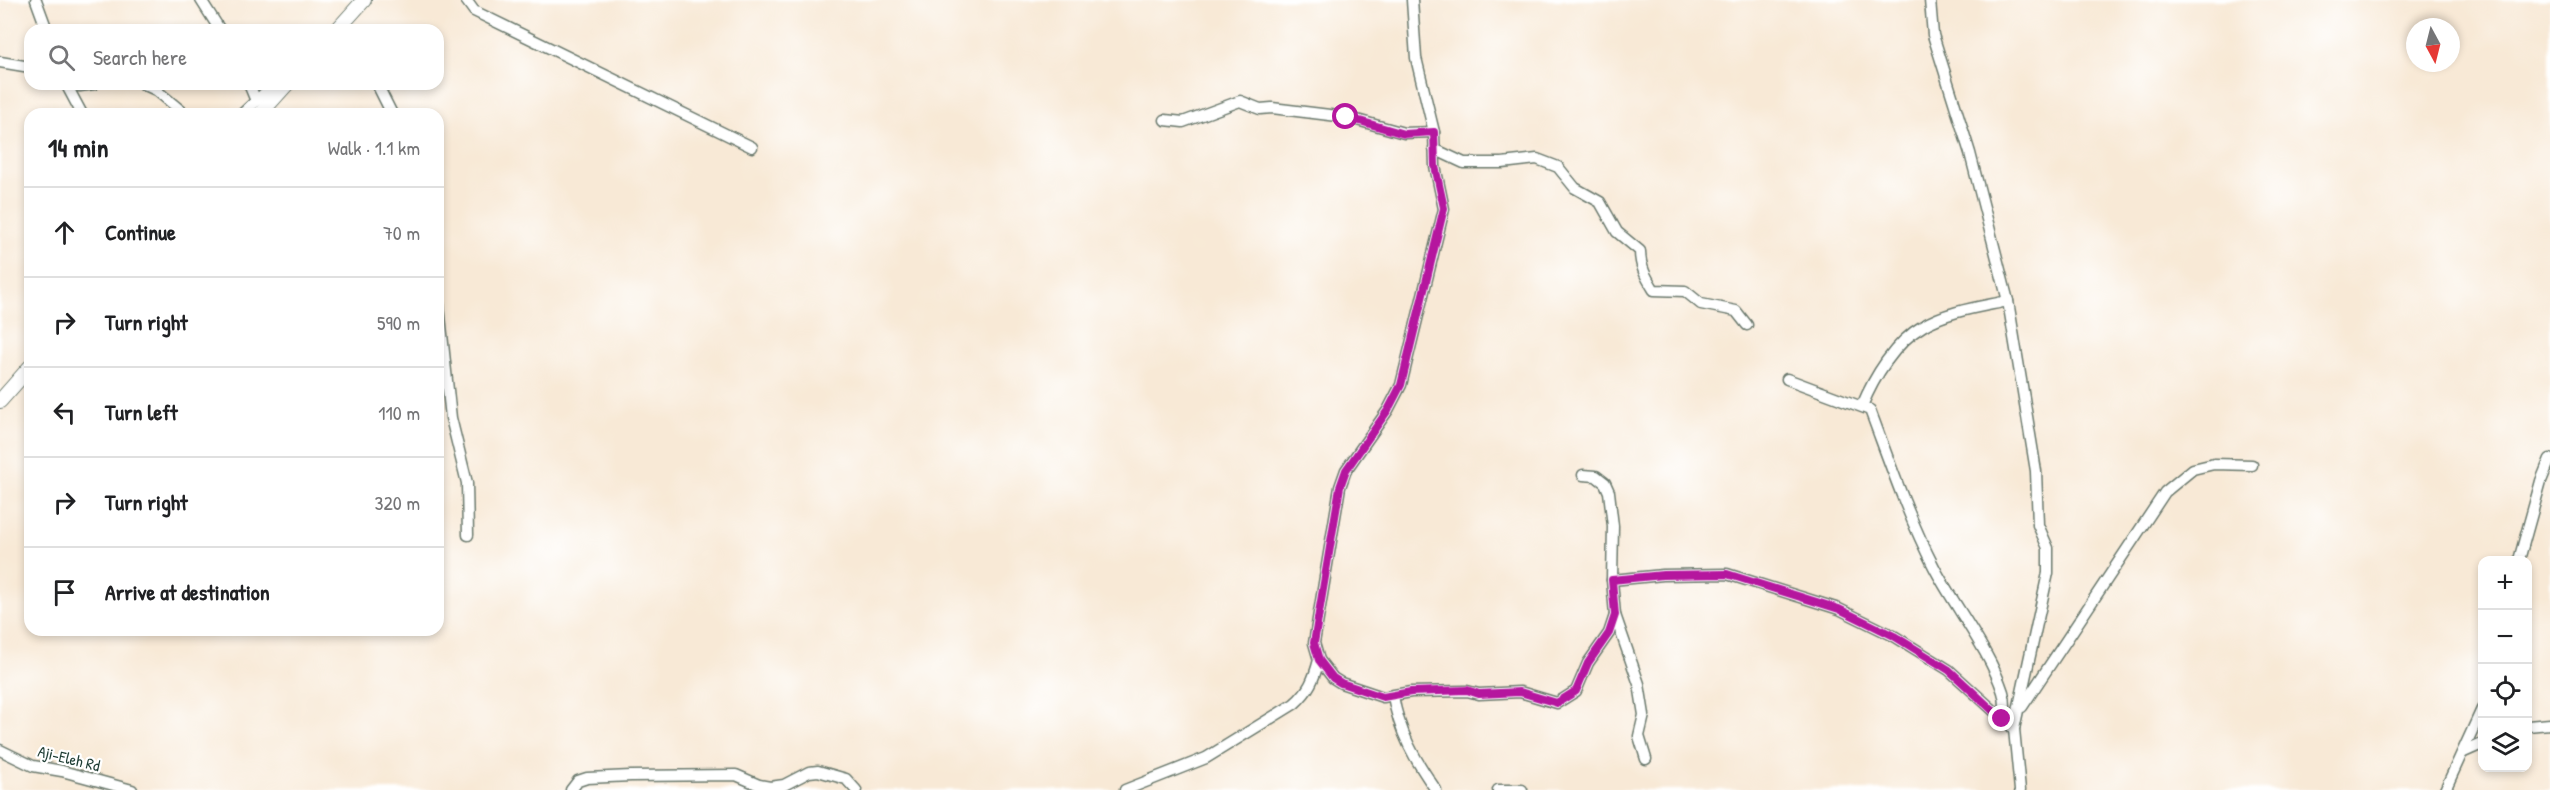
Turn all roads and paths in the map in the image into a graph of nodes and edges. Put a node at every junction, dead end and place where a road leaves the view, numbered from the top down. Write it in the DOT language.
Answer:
graph roads {
  1 [pos="36,0"];
  2 [pos="201,0"];
  3 [pos="364,0"];
  4 [pos="466,0"];
  5 [pos="1412,0"];
  6 [pos="1930,0"];
  7 [pos="44,24"];
  8 [pos="216,24"];
  9 [pos="345,24"];
  10 [pos="0,62"];
  11 [pos="24,66"];
  12 [pos="69,90"];
  13 [pos="156,90"];
  14 [pos="251,90"];
  15 [pos="270,90"];
  16 [pos="279,90"];
  17 [pos="380,90"];
  18 [pos="258,107"];
  19 [pos="79,108"];
  20 [pos="178,108"];
  21 [pos="389,108"];
  22 [pos="1165,120"];
  23 [pos="1434,132"];
  24 [pos="752,147"];
  25 [pos="1434,148"];
  26 [pos="2008,301"];
  27 [pos="1747,326"];
  28 [pos="444,353"];
  29 [pos="24,374"];
  30 [pos="1787,379"];
  31 [pos="0,401"];
  32 [pos="1862,406"];
  33 [pos="2550,459"];
  34 [pos="2252,465"];
  35 [pos="1583,475"];
  36 [pos="468,535"];
  37 [pos="2520,556"];
  38 [pos="1612,580"];
  39 [pos="1615,615"];
  40 [pos="1319,660"];
  41 [pos="1393,696"];
  42 [pos="2018,714"];
  43 [pos="2478,718"];
  44 [pos="2002,719"];
  45 [pos="2550,724"];
  46 [pos="2532,726"];
  47 [pos="2014,729"];
  48 [pos="2478,746"];
  49 [pos="0,750"];
  50 [pos="2464,752"];
  51 [pos="1646,759"];
  52 [pos="131,790"];
  53 [pos="571,790"];
  54 [pos="856,790"];
  55 [pos="1125,790"];
  56 [pos="1436,790"];
  57 [pos="1498,790"];
  58 [pos="1522,790"];
  59 [pos="2020,790"];
  60 [pos="2445,790"];
  1 -- 7 [label="street"];
  2 -- 8 [label="street"];
  3 -- 9 [label="main road"];
  4 -- 24 [label="street"];
  5 -- 23 [label="street"];
  6 -- 26 [label="street"];
  10 -- 11 [label="street"];
  12 -- 19 [label="street"];
  13 -- 20 [label="street"];
  14 -- 18 [label="street"];
  15 -- 18 [label="street"];
  16 -- 18 [label="main road"];
  17 -- 21 [label="street"];
  22 -- 23 [label="street"];
  23 -- 25 [label="street"];
  25 -- 27 [label="street"];
  25 -- 40 [label="street"];
  26 -- 32 [label="street"];
  26 -- 42 [label="street"];
  28 -- 36 [label="street"];
  29 -- 31 [label="main road"];
  30 -- 32 [label="street"];
  32 -- 44 [label="street"];
  33 -- 37 [label="street"];
  34 -- 42 [label="street"];
  35 -- 38 [label="street"];
  38 -- 39 [label="street"];
  38 -- 44 [label="street"];
  39 -- 41 [label="street"];
  39 -- 51 [label="street"];
  40 -- 41 [label="street"];
  40 -- 55 [label="street"];
  41 -- 56 [label="street"];
  42 -- 47 [label="street"];
  43 -- 50 [label="street"];
  44 -- 47 [label="street"];
  45 -- 46 [label="street"];
  47 -- 59 [label="street"];
  48 -- 50 [label="street"];
  49 -- 52 [label="street, Aji-Eleh Rd"];
  50 -- 60 [label="street"];
  53 -- 54 [label="street"];
  57 -- 58 [label="street"];
}
